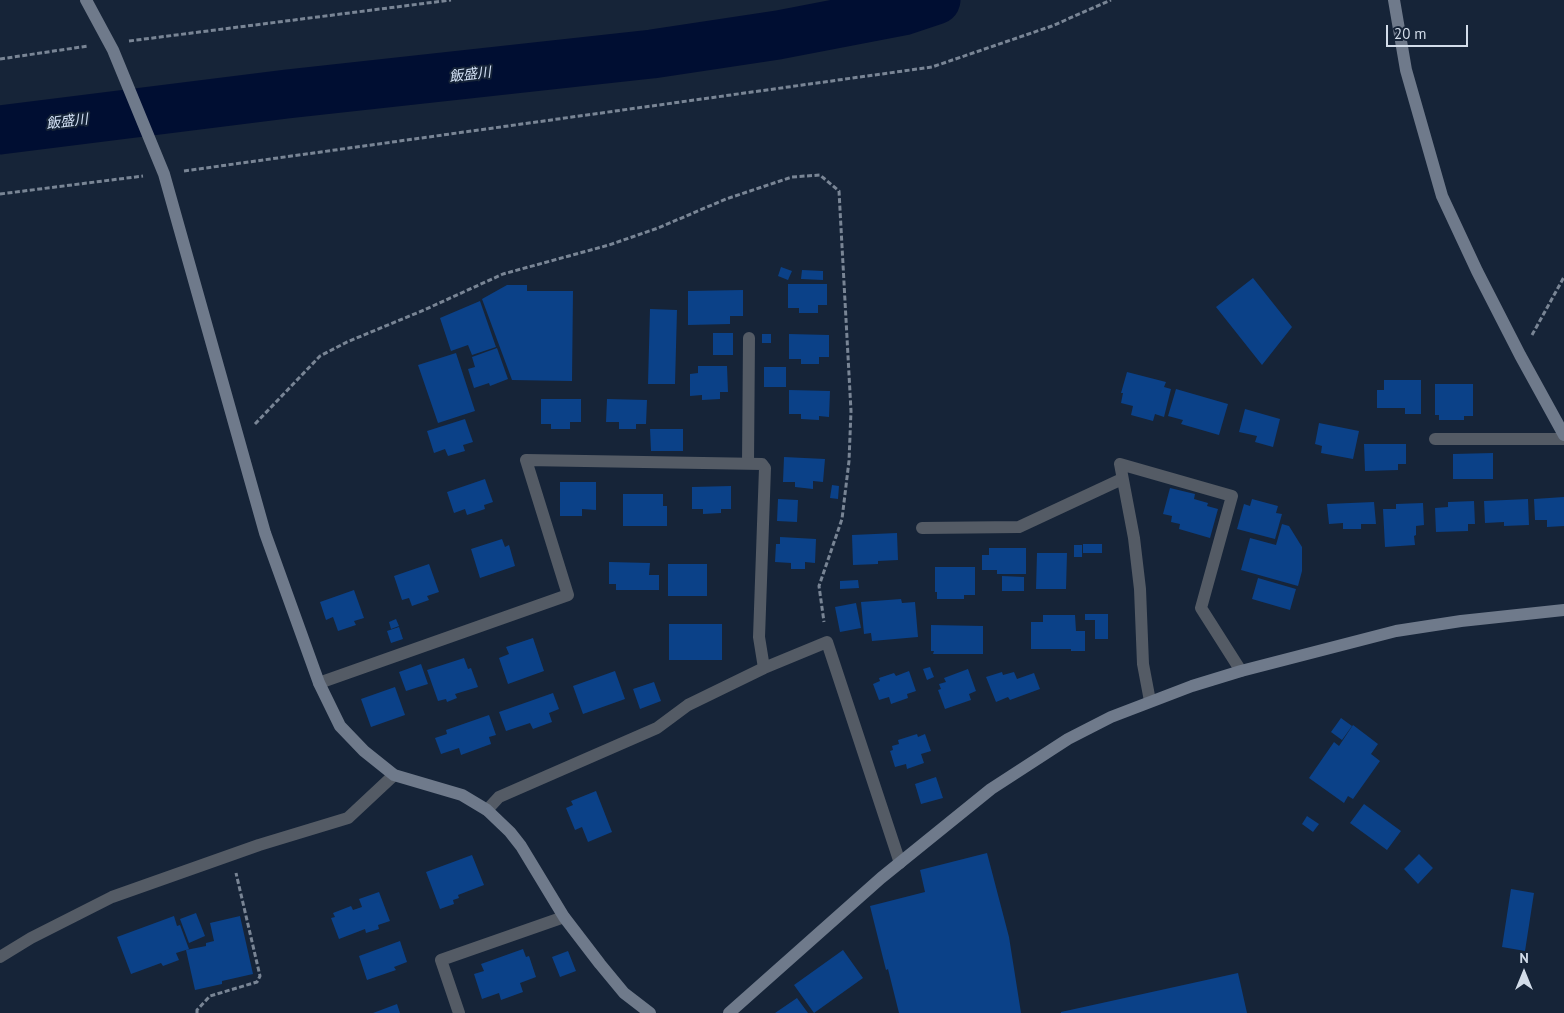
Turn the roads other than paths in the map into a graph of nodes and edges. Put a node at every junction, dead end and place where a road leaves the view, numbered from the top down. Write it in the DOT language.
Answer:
graph roads {
  1 [pos="86,0"];
  2 [pos="1394,0"];
  3 [pos="749,338"];
  4 [pos="1564,435"];
  5 [pos="1434,440"];
  6 [pos="1564,440"];
  7 [pos="748,463"];
  8 [pos="1122,479"];
  9 [pos="922,528"];
  10 [pos="1564,610"];
  11 [pos="764,668"];
  12 [pos="1241,671"];
  13 [pos="319,683"];
  14 [pos="1150,701"];
  15 [pos="394,775"];
  16 [pos="487,810"];
  17 [pos="900,863"];
  18 [pos="564,917"];
  19 [pos="0,957"];
  20 [pos="459,1013"];
  21 [pos="650,1013"];
  22 [pos="729,1013"];
  1 -- 13 [label="street"];
  2 -- 4 [label="street"];
  3 -- 7 [label="street"];
  5 -- 6 [label="street"];
  7 -- 11 [label="street"];
  7 -- 13 [label="street"];
  8 -- 9 [label="street"];
  8 -- 12 [label="street"];
  8 -- 14 [label="street"];
  10 -- 12 [label="street"];
  11 -- 16 [label="street"];
  11 -- 17 [label="street"];
  12 -- 14 [label="street"];
  13 -- 15 [label="street"];
  14 -- 17 [label="street"];
  15 -- 16 [label="street"];
  15 -- 19 [label="street"];
  16 -- 18 [label="street"];
  17 -- 22 [label="street"];
  18 -- 20 [label="street"];
  18 -- 21 [label="street"];
}
